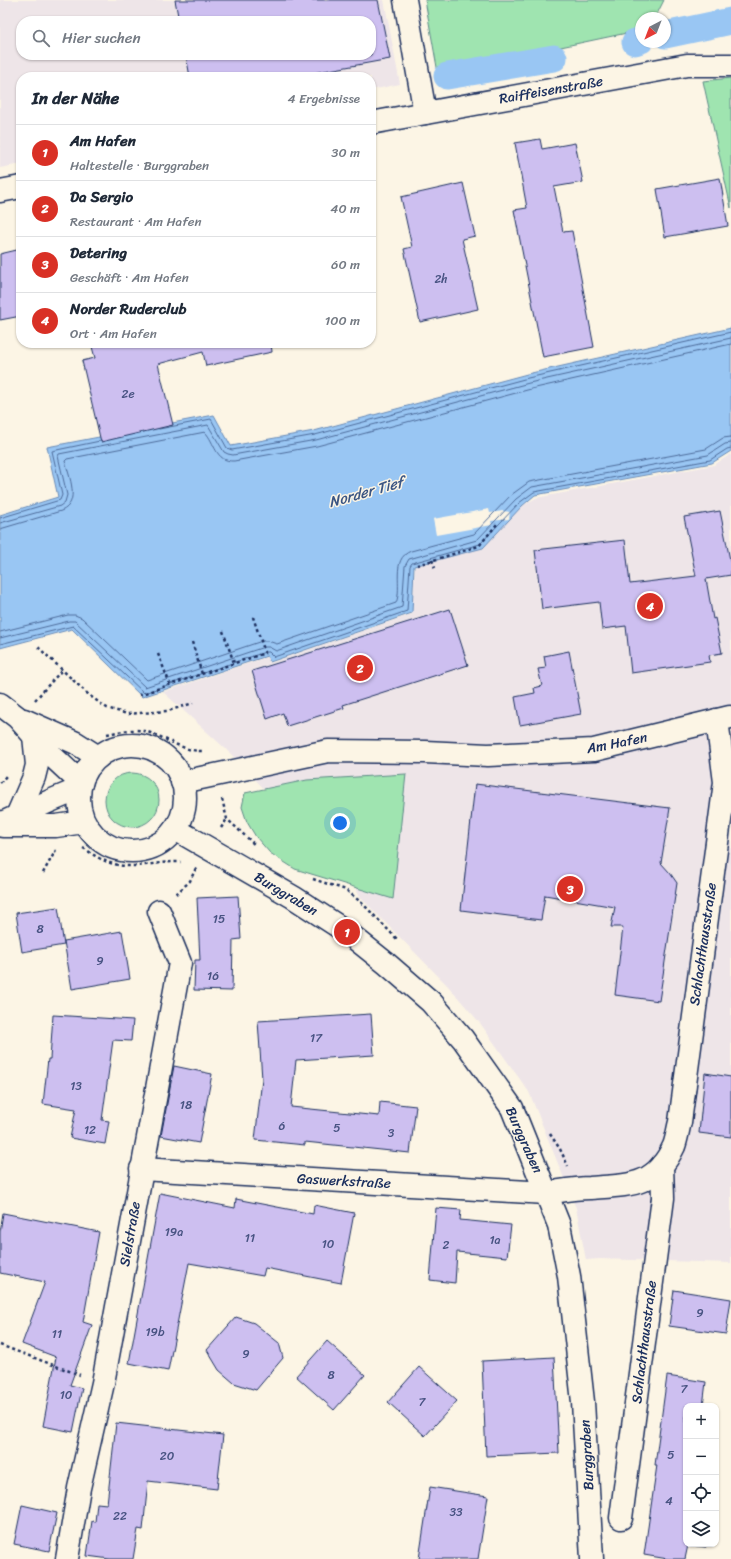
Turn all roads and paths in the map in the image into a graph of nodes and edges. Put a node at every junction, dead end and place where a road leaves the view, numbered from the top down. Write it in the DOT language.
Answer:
graph roads {
  1 [pos="405,0"];
  2 [pos="731,64"];
  3 [pos="425,113"];
  4 [pos="376,122"];
  5 [pos="16,188"];
  6 [pos="0,191"];
  7 [pos="497,524"];
  8 [pos="432,560"];
  9 [pos="417,565"];
  10 [pos="435,568"];
  11 [pos="252,614"];
  12 [pos="224,631"];
  13 [pos="192,642"];
  14 [pos="38,647"];
  15 [pos="158,654"];
  16 [pos="234,663"];
  17 [pos="62,670"];
  18 [pos="202,674"];
  19 [pos="170,684"];
  20 [pos="139,695"];
  21 [pos="35,700"];
  22 [pos="193,703"];
  23 [pos="8,711"];
  24 [pos="724,718"];
  25 [pos="34,736"];
  26 [pos="76,743"];
  27 [pos="98,758"];
  28 [pos="216,775"];
  29 [pos="182,782"];
  30 [pos="80,786"];
  31 [pos="227,819"];
  32 [pos="6,822"];
  33 [pos="84,822"];
  34 [pos="56,826"];
  35 [pos="175,829"];
  36 [pos="78,844"];
  37 [pos="184,862"];
  38 [pos="190,864"];
  39 [pos="43,873"];
  40 [pos="159,911"];
  41 [pos="662,1165"];
  42 [pos="141,1169"];
  43 [pos="547,1193"];
  44 [pos="0,1345"];
  45 [pos="103,1383"];
  46 [pos="621,1518"];
  47 [pos="67,1559"];
  48 [pos="592,1559"];
  1 -- 3 [label="street"];
  2 -- 3 [label="street, Raiffeisenstraße"];
  3 -- 4 [label="street, Raiffeisenstraße"];
  5 -- 6 [label="street"];
  7 -- 8 [label="path"];
  8 -- 9 [label="path"];
  8 -- 10 [label="path"];
  11 -- 16 [label="path"];
  12 -- 16 [label="path"];
  13 -- 18 [label="path"];
  14 -- 17 [label="path"];
  15 -- 19 [label="path"];
  16 -- 18 [label="path"];
  17 -- 21 [label="path"];
  17 -- 22 [label="path"];
  18 -- 19 [label="path"];
  19 -- 20 [label="path"];
  23 -- 25 [label="street"];
  23 -- 26 [label="street"];
  24 -- 28 [label="street, Am Hafen"];
  24 -- 41 [label="street, Schlachthausstraße"];
  25 -- 30 [label="street"];
  25 -- 32 [label="street"];
  26 -- 27 [label="street"];
  26 -- 28 [label="path"];
  27 -- 29 [label="street"];
  27 -- 30 [label="street"];
  28 -- 29 [label="street, Am Hafen"];
  28 -- 31 [label="path"];
  29 -- 35 [label="street"];
  30 -- 32 [label="street"];
  30 -- 33 [label="street"];
  32 -- 34 [label="street"];
  33 -- 34 [label="street"];
  33 -- 35 [label="street"];
  34 -- 39 [label="path"];
  35 -- 43 [label="street, Burggraben"];
  36 -- 37 [label="path"];
  38 -- 40 [label="path"];
  40 -- 42 [label="street, Sielstraße"];
  41 -- 43 [label="street, Schlachthausstraße"];
  41 -- 46 [label="street, Schlachthausstraße"];
  42 -- 43 [label="street, Gaswerkstraße"];
  42 -- 45 [label="street, Sielstraße"];
  43 -- 48 [label="street, Burggraben"];
  44 -- 45 [label="path"];
  45 -- 47 [label="street, Sielstraße"];
}
